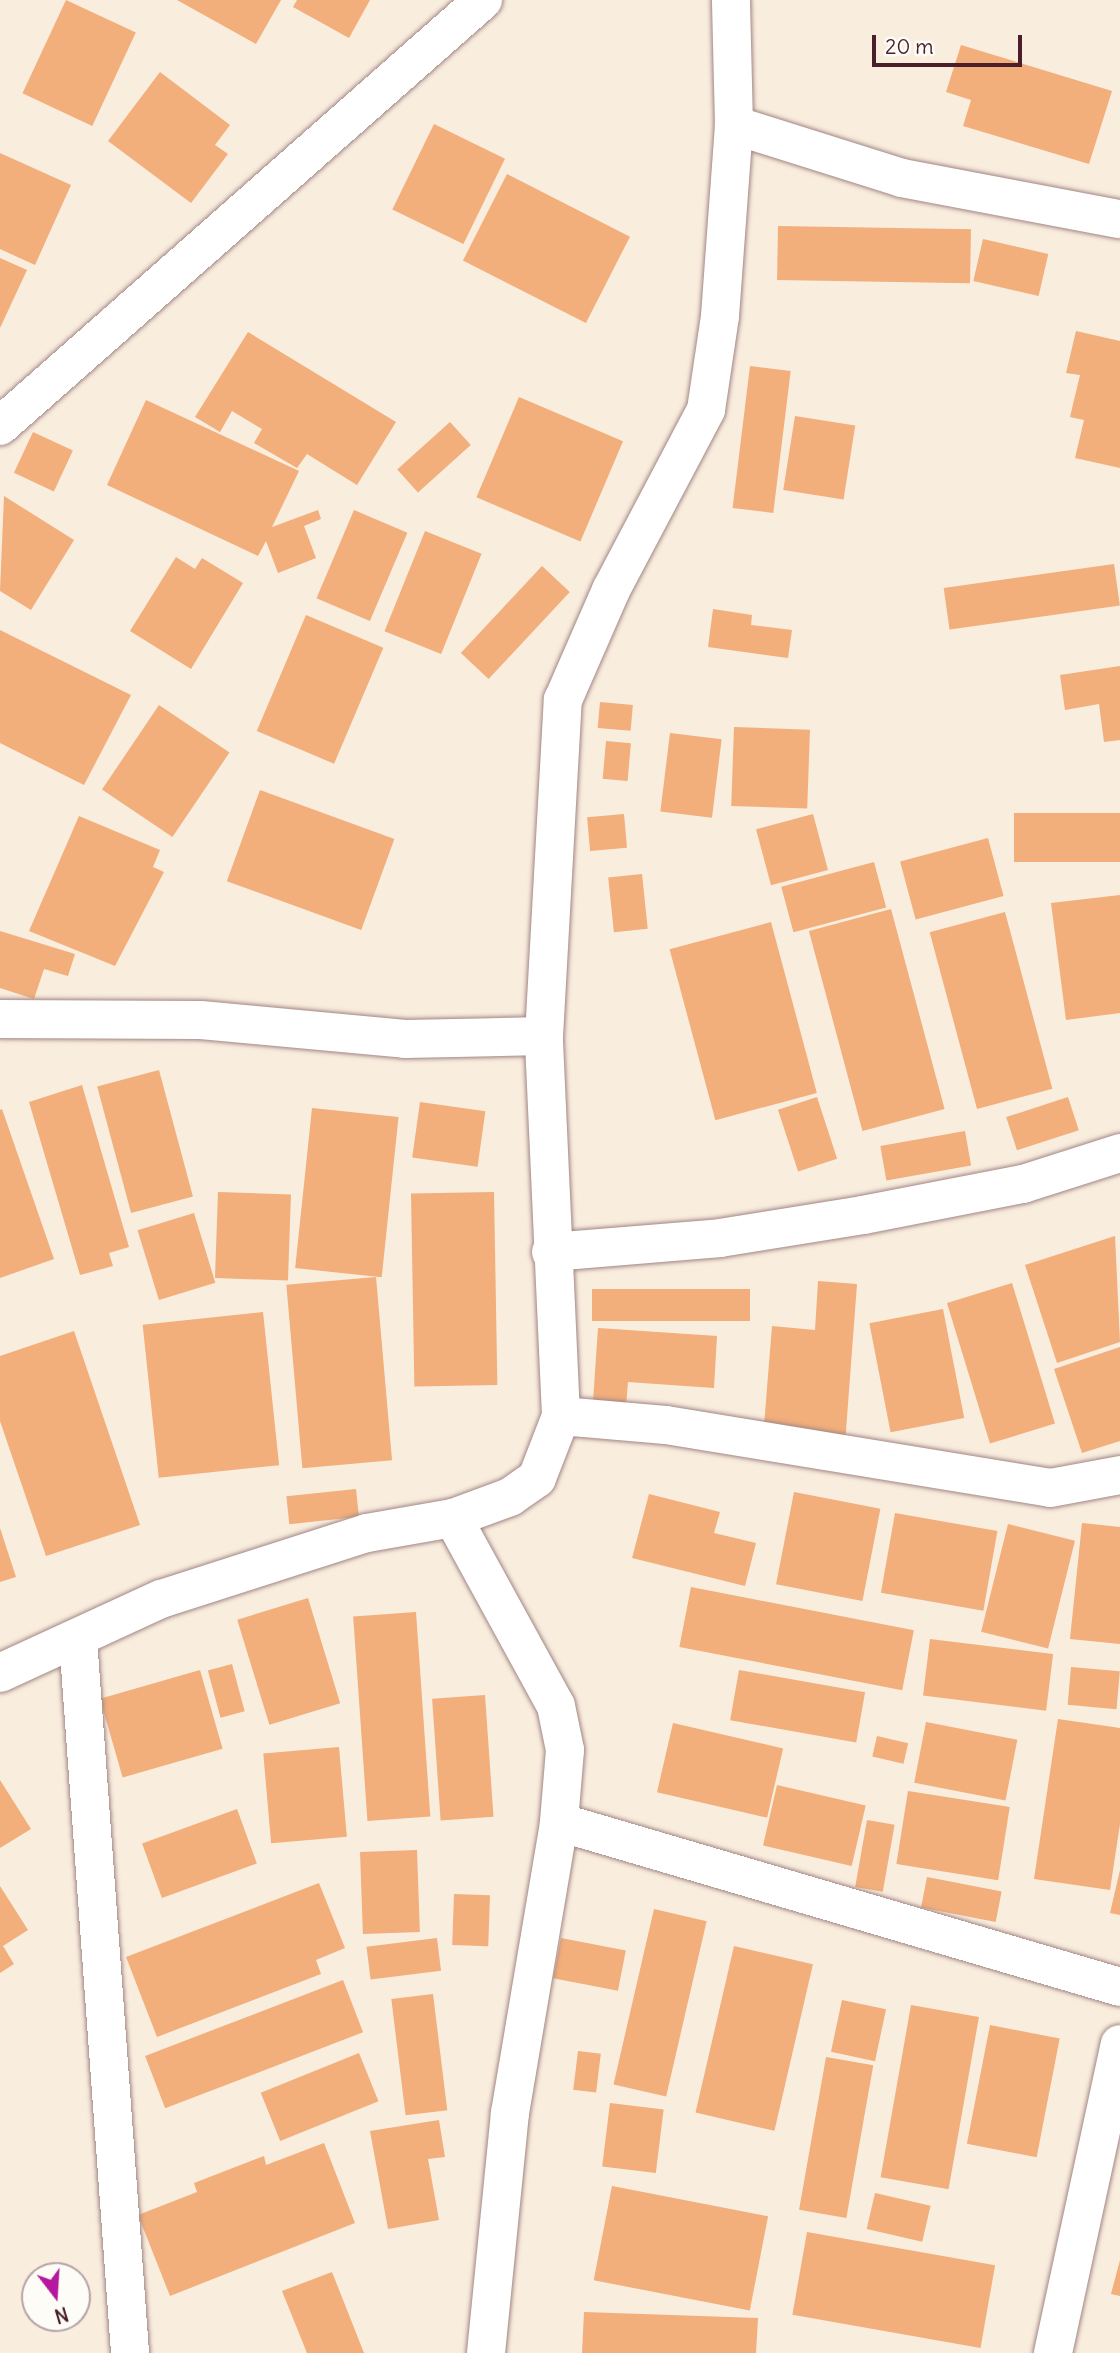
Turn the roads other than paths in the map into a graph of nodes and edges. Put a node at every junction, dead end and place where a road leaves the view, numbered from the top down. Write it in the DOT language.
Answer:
graph roads {
  1 [pos="483,0"];
  2 [pos="730,0"];
  3 [pos="734,125"];
  4 [pos="1120,219"];
  5 [pos="0,426"];
  6 [pos="0,1019"];
  7 [pos="544,1036"];
  8 [pos="1120,1153"];
  9 [pos="551,1252"];
  10 [pos="561,1416"];
  11 [pos="1120,1475"];
  12 [pos="453,1518"];
  13 [pos="78,1639"];
  14 [pos="0,1673"];
  15 [pos="559,1822"];
  16 [pos="1120,1987"];
  17 [pos="1120,2043"];
  18 [pos="130,2353"];
  19 [pos="486,2353"];
  20 [pos="1053,2353"];
  1 -- 5 [label="street"];
  2 -- 3 [label="street"];
  3 -- 4 [label="street"];
  3 -- 7 [label="street"];
  6 -- 7 [label="street"];
  7 -- 9 [label="street"];
  8 -- 9 [label="street"];
  9 -- 10 [label="street"];
  10 -- 11 [label="street"];
  10 -- 12 [label="street"];
  12 -- 13 [label="street"];
  12 -- 15 [label="street"];
  13 -- 14 [label="street"];
  13 -- 18 [label="street"];
  15 -- 16 [label="street"];
  15 -- 19 [label="street"];
  17 -- 20 [label="street"];
}
